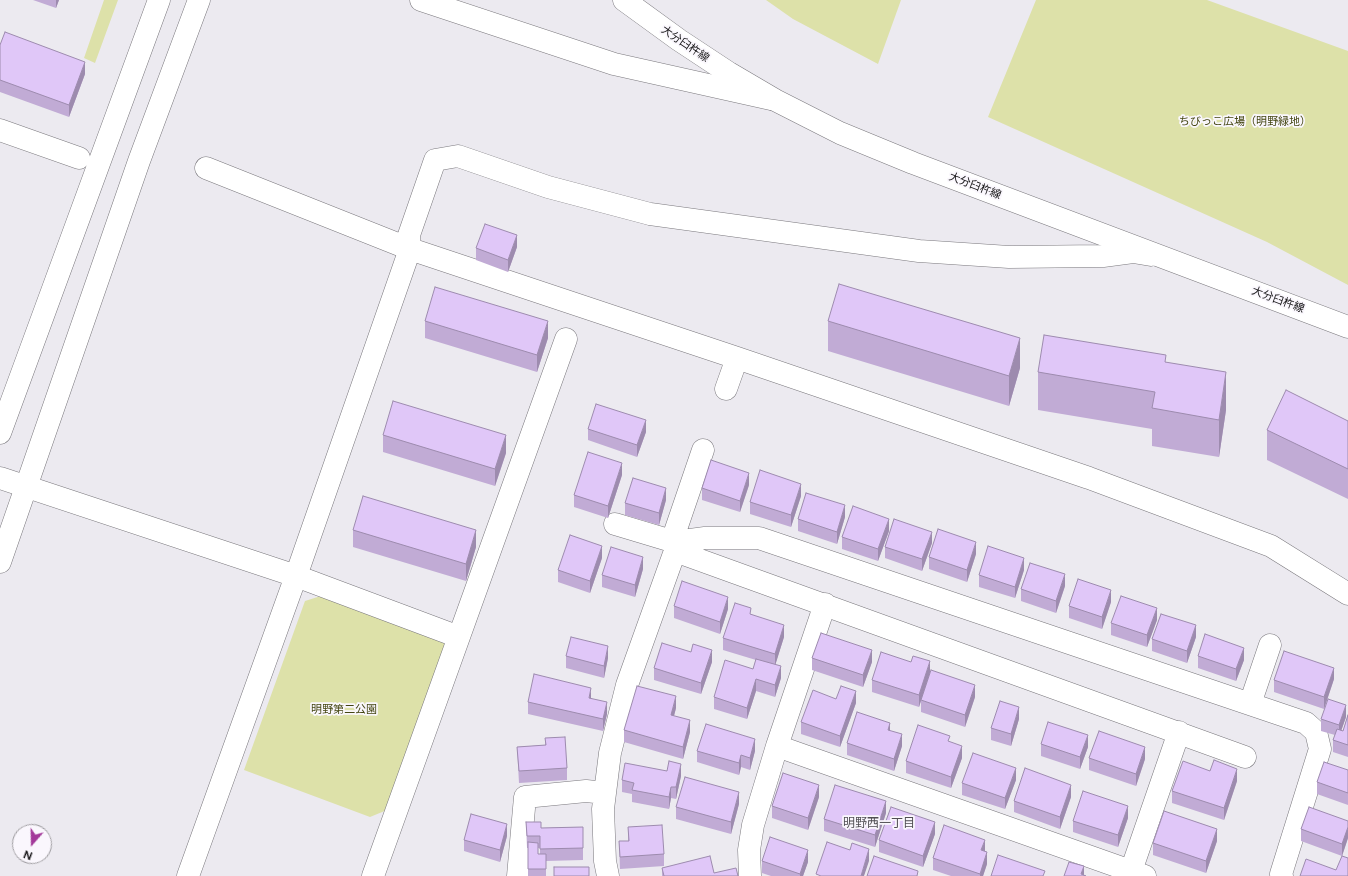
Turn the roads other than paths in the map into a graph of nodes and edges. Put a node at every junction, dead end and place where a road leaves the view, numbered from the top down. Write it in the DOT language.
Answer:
graph roads {
  1 [pos="159,0"];
  2 [pos="199,0"];
  3 [pos="421,0"];
  4 [pos="624,0"];
  5 [pos="775,100"];
  6 [pos="0,130"];
  7 [pos="79,158"];
  8 [pos="206,168"];
  9 [pos="410,249"];
  10 [pos="1160,256"];
  11 [pos="1348,327"];
  12 [pos="566,338"];
  13 [pos="737,358"];
  14 [pos="726,389"];
  15 [pos="0,433"];
  16 [pos="703,450"];
  17 [pos="0,478"];
  18 [pos="26,487"];
  19 [pos="615,524"];
  20 [pos="675,547"];
  21 [pos="0,562"];
  22 [pos="296,576"];
  23 [pos="1348,594"];
  24 [pos="825,604"];
  25 [pos="459,637"];
  26 [pos="1270,645"];
  27 [pos="1250,704"];
  28 [pos="1179,732"];
  29 [pos="777,746"];
  30 [pos="1245,757"];
  31 [pos="605,793"];
  32 [pos="1136,874"];
  33 [pos="188,876"];
  34 [pos="373,876"];
  35 [pos="518,876"];
  36 [pos="608,876"];
  37 [pos="750,876"];
  38 [pos="1282,876"];
  1 -- 15 [label="street"];
  2 -- 18 [label="street"];
  3 -- 5 [label="street"];
  4 -- 5 [label="street, 大分臼杵線"];
  5 -- 10 [label="street, 大分臼杵線"];
  6 -- 7 [label="street"];
  8 -- 9 [label="street"];
  9 -- 10 [label="street"];
  9 -- 13 [label="street"];
  9 -- 22 [label="street"];
  10 -- 11 [label="street, 大分臼杵線"];
  12 -- 25 [label="street"];
  13 -- 14 [label="street"];
  13 -- 23 [label="street"];
  16 -- 20 [label="street"];
  17 -- 18 [label="street"];
  18 -- 21 [label="street"];
  18 -- 22 [label="street"];
  19 -- 20 [label="street"];
  20 -- 24 [label="street"];
  20 -- 27 [label="street"];
  20 -- 31 [label="street"];
  22 -- 25 [label="street"];
  22 -- 33 [label="street"];
  24 -- 28 [label="street"];
  24 -- 29 [label="street"];
  25 -- 34 [label="street"];
  26 -- 27 [label="street"];
  27 -- 38 [label="street"];
  28 -- 30 [label="street"];
  28 -- 32 [label="street"];
  29 -- 32 [label="street"];
  29 -- 37 [label="street"];
  31 -- 35 [label="street"];
  31 -- 36 [label="street"];
}
